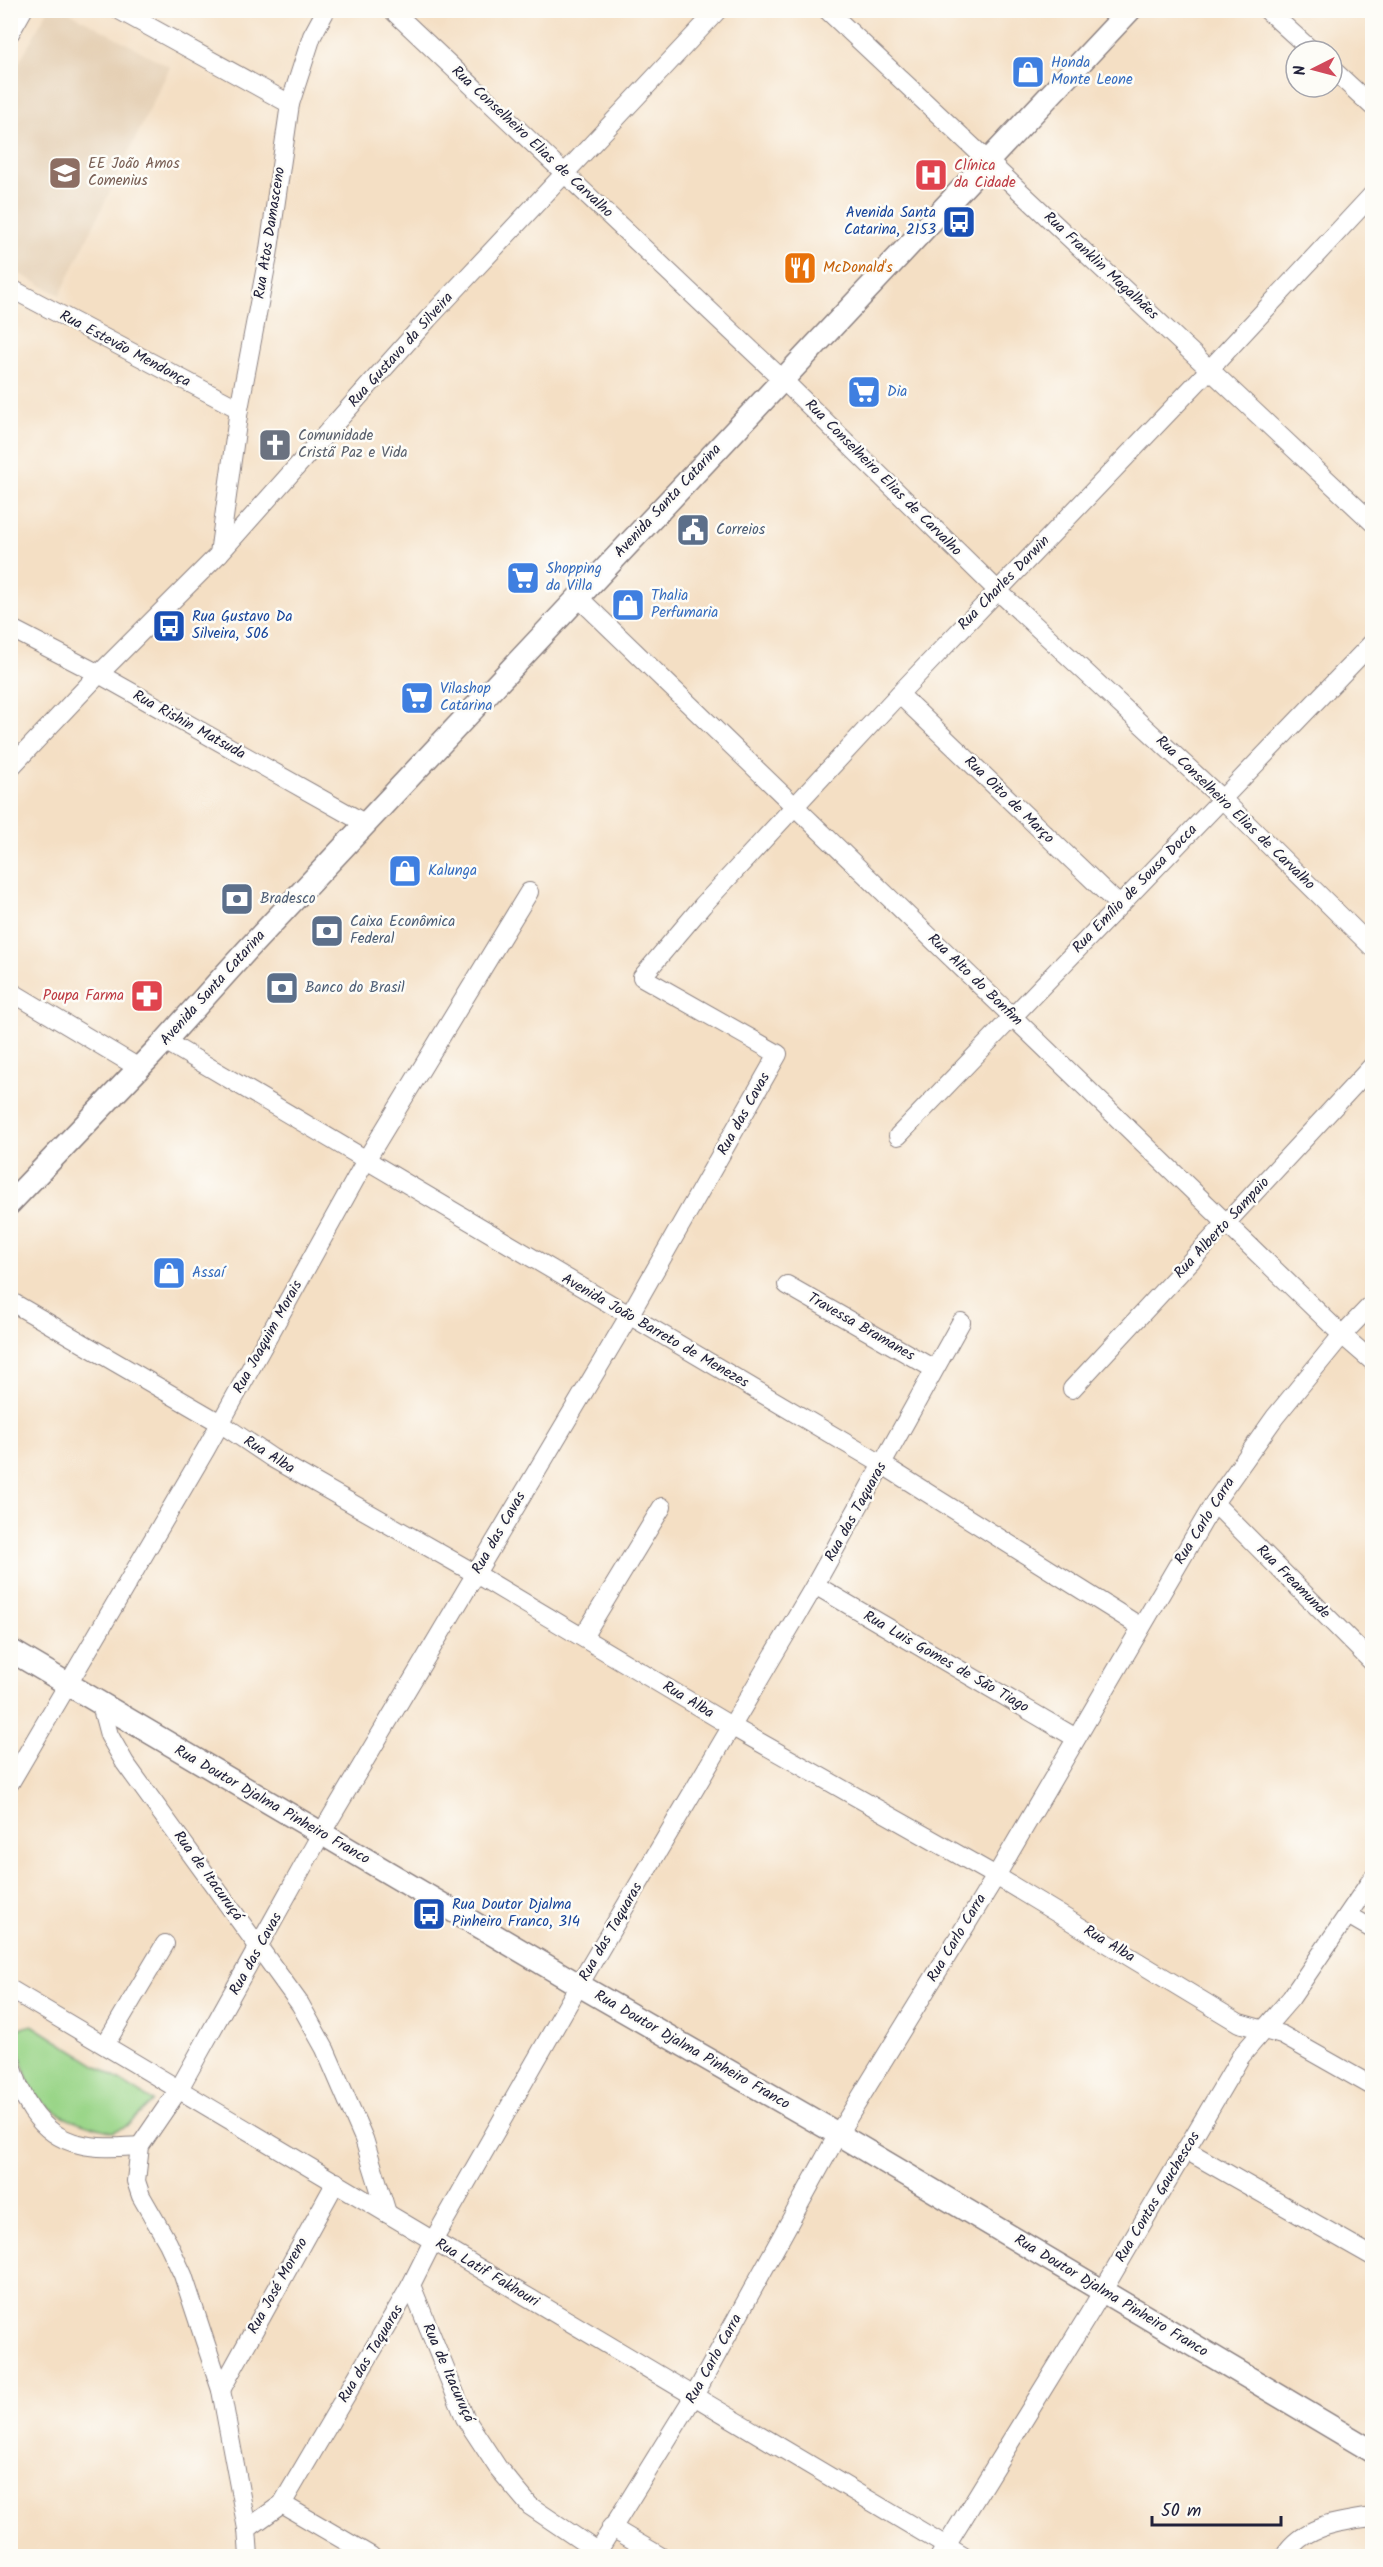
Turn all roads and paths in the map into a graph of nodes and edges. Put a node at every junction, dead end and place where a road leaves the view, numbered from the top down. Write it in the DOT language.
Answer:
graph roads {
  1 [pos="23,10"];
  2 [pos="119,10"];
  3 [pos="326,10"];
  4 [pos="392,10"];
  5 [pos="718,10"];
  6 [pos="827,10"];
  7 [pos="1130,10"];
  8 [pos="1268,10"];
  9 [pos="10,33"];
  10 [pos="1299,39"];
  11 [pos="1344,80"];
  12 [pos="290,104"];
  13 [pos="1372,106"];
  14 [pos="988,161"];
  15 [pos="566,172"];
  16 [pos="1372,195"];
  17 [pos="10,288"];
  18 [pos="1210,369"];
  19 [pos="783,380"];
  20 [pos="239,409"];
  21 [pos="1372,522"];
  22 [pos="219,554"];
  23 [pos="997,590"];
  24 [pos="578,597"];
  25 [pos="10,628"];
  26 [pos="1372,643"];
  27 [pos="99,674"];
  28 [pos="899,694"];
  29 [pos="10,768"];
  30 [pos="1223,800"];
  31 [pos="795,808"];
  32 [pos="366,824"];
  33 [pos="529,892"];
  34 [pos="1119,905"];
  35 [pos="1372,947"];
  36 [pos="642,977"];
  37 [pos="10,991"];
  38 [pos="1012,1016"];
  39 [pos="165,1041"];
  40 [pos="1372,1066"];
  41 [pos="140,1068"];
  42 [pos="898,1136"];
  43 [pos="366,1160"];
  44 [pos="10,1203"];
  45 [pos="1227,1222"];
  46 [pos="787,1285"];
  47 [pos="10,1301"];
  48 [pos="1372,1304"];
  49 [pos="629,1316"];
  50 [pos="961,1322"];
  51 [pos="1342,1335"];
  52 [pos="1372,1360"];
  53 [pos="934,1369"];
  54 [pos="1072,1389"];
  55 [pos="220,1423"];
  56 [pos="883,1465"];
  57 [pos="1214,1503"];
  58 [pos="662,1508"];
  59 [pos="476,1574"];
  60 [pos="815,1586"];
  61 [pos="1141,1628"];
  62 [pos="583,1637"];
  63 [pos="10,1650"];
  64 [pos="1372,1662"];
  65 [pos="71,1684"];
  66 [pos="101,1705"];
  67 [pos="731,1726"];
  68 [pos="1076,1738"];
  69 [pos="10,1784"];
  70 [pos="321,1834"];
  71 [pos="996,1876"];
  72 [pos="1372,1879"];
  73 [pos="1348,1915"];
  74 [pos="1372,1929"];
  75 [pos="165,1944"];
  76 [pos="260,1947"];
  77 [pos="579,1986"];
  78 [pos="10,1989"];
  79 [pos="1263,2029"];
  80 [pos="105,2045"];
  81 [pos="10,2056"];
  82 [pos="1372,2086"];
  83 [pos="179,2089"];
  84 [pos="838,2134"];
  85 [pos="140,2146"];
  86 [pos="1186,2150"];
  87 [pos="336,2182"];
  88 [pos="387,2213"];
  89 [pos="433,2241"];
  90 [pos="1372,2256"];
  91 [pos="411,2285"];
  92 [pos="1102,2290"];
  93 [pos="221,2390"];
  94 [pos="694,2396"];
  95 [pos="1372,2451"];
  96 [pos="282,2504"];
  97 [pos="1372,2517"];
  98 [pos="611,2528"];
  99 [pos="247,2529"];
  100 [pos="943,2552"];
  101 [pos="596,2554"];
  102 [pos="249,2556"];
  103 [pos="371,2556"];
  104 [pos="660,2556"];
  105 [pos="963,2556"];
  106 [pos="1284,2556"];
  1 -- 9 [label="street"];
  2 -- 12 [label="street"];
  3 -- 12 [label="street, Rua Atos Damasceno"];
  4 -- 15 [label="street, Rua Conselheiro Elias de Carvalho"];
  5 -- 15 [label="street, Rua Gustavo da Silveira"];
  6 -- 14 [label="street, Rua Franklin Magalhães"];
  7 -- 14 [label="street, Avenida Santa Catarina"];
  8 -- 10 [label="street"];
  11 -- 13 [label="street"];
  12 -- 20 [label="street, Rua Atos Damasceno"];
  14 -- 18 [label="street, Rua Franklin Magalhães"];
  14 -- 19 [label="street, Avenida Santa Catarina"];
  15 -- 19 [label="street, Rua Conselheiro Elias de Carvalho"];
  15 -- 22 [label="street, Rua Gustavo da Silveira"];
  16 -- 18 [label="street, Rua Charles Darwin"];
  17 -- 20 [label="street, Rua Estevão Mendonça"];
  18 -- 21 [label="street, Rua Franklin Magalhães"];
  18 -- 23 [label="street, Rua Charles Darwin"];
  19 -- 23 [label="street, Rua Conselheiro Elias de Carvalho"];
  19 -- 24 [label="street, Avenida Santa Catarina"];
  20 -- 22 [label="street, Rua Atos Damasceno"];
  22 -- 27 [label="street, Rua Gustavo da Silveira"];
  23 -- 28 [label="street, Rua Charles Darwin"];
  23 -- 30 [label="street, Rua Conselheiro Elias de Carvalho"];
  24 -- 31 [label="street, Rua Alto do Bonfim"];
  24 -- 32 [label="street, Avenida Santa Catarina"];
  25 -- 27 [label="street, Rua Rishin Matsuda"];
  26 -- 30 [label="street, Rua Emílio de Sousa Docca"];
  27 -- 29 [label="street, Rua Gustavo da Silveira"];
  27 -- 32 [label="street, Rua Rishin Matsuda"];
  28 -- 31 [label="street, Rua Charles Darwin"];
  28 -- 34 [label="street, Rua Oito de Março"];
  30 -- 34 [label="street, Rua Emílio de Sousa Docca"];
  30 -- 35 [label="street, Rua Conselheiro Elias de Carvalho"];
  31 -- 36 [label="street, Rua Charles Darwin"];
  31 -- 38 [label="street, Rua Alto do Bonfim"];
  32 -- 39 [label="street, Avenida Santa Catarina"];
  33 -- 43 [label="street, Rua Joaquim Morais"];
  34 -- 38 [label="street, Rua Emílio de Sousa Docca"];
  36 -- 49 [label="street, Rua das Cavas"];
  37 -- 41 [label="street"];
  38 -- 42 [label="street, Rua Emílio de Sousa Docca"];
  38 -- 45 [label="street, Rua Alto do Bonfim"];
  39 -- 41 [label="street, Avenida Santa Catarina"];
  39 -- 43 [label="street, Avenida João Barreto de Menezes"];
  40 -- 45 [label="street, Rua Alberto Sampaio"];
  41 -- 44 [label="street, Avenida Santa Catarina"];
  43 -- 49 [label="street, Avenida João Barreto de Menezes"];
  43 -- 55 [label="street, Rua Joaquim Morais"];
  45 -- 51 [label="street, Rua Alto do Bonfim"];
  45 -- 54 [label="street, Rua Alberto Sampaio"];
  46 -- 53 [label="street, Travessa Bramanes"];
  47 -- 55 [label="street, Rua Alba"];
  48 -- 51 [label="street, Rua Carlo Carra"];
  49 -- 56 [label="street, Avenida João Barreto de Menezes"];
  49 -- 59 [label="street, Rua das Cavas"];
  50 -- 53 [label="street, Rua das Taquaras"];
  51 -- 52 [label="street, Rua Alto do Bonfim"];
  51 -- 57 [label="street, Rua Carlo Carra"];
  53 -- 56 [label="street, Rua das Taquaras"];
  55 -- 59 [label="street, Rua Alba"];
  55 -- 65 [label="street, Rua Joaquim Morais"];
  56 -- 60 [label="street, Rua das Taquaras"];
  56 -- 61 [label="street, Avenida João Barreto de Menezes"];
  57 -- 61 [label="street, Rua Carlo Carra"];
  57 -- 64 [label="street, Rua Freamunde"];
  58 -- 62 [label="street"];
  59 -- 62 [label="street, Rua Alba"];
  59 -- 70 [label="street, Rua das Cavas"];
  60 -- 67 [label="street, Rua das Taquaras"];
  60 -- 68 [label="street, Rua Luis Gomes de São Tiago"];
  61 -- 68 [label="street, Rua Carlo Carra"];
  62 -- 67 [label="street, Rua Alba"];
  63 -- 65 [label="street, Rua Doutor Djalma Pinheiro Franco"];
  65 -- 66 [label="street, Rua Doutor Djalma Pinheiro Franco"];
  65 -- 69 [label="street, Rua Joaquim Morais"];
  66 -- 70 [label="street, Rua Doutor Djalma Pinheiro Franco"];
  66 -- 76 [label="street, Rua de Itacuruçá"];
  67 -- 71 [label="street, Rua Alba"];
  67 -- 77 [label="street, Rua das Taquaras"];
  68 -- 71 [label="street, Rua Carlo Carra"];
  70 -- 76 [label="street, Rua das Cavas"];
  70 -- 77 [label="street, Rua Doutor Djalma Pinheiro Franco"];
  71 -- 79 [label="street, Rua Alba"];
  71 -- 84 [label="street, Rua Carlo Carra"];
  72 -- 73 [label="street, Rua Contos Gauchescos"];
  73 -- 74 [label="street"];
  73 -- 79 [label="street, Rua Contos Gauchescos"];
  75 -- 80 [label="street"];
  76 -- 83 [label="street, Rua das Cavas"];
  76 -- 88 [label="street, Rua de Itacuruçá"];
  77 -- 84 [label="street, Rua Doutor Djalma Pinheiro Franco"];
  77 -- 89 [label="street, Rua das Taquaras"];
  78 -- 80 [label="street, Rua Latif Fakhouri"];
  79 -- 82 [label="street, Rua Alba"];
  79 -- 86 [label="street, Rua Contos Gauchescos"];
  80 -- 83 [label="street, Rua Latif Fakhouri"];
  81 -- 85 [label="street"];
  83 -- 85 [label="street, Rua das Cavas"];
  83 -- 87 [label="street, Rua Latif Fakhouri"];
  84 -- 92 [label="street, Rua Doutor Djalma Pinheiro Franco"];
  84 -- 94 [label="street, Rua Carlo Carra"];
  85 -- 93 [label="street"];
  86 -- 90 [label="street"];
  86 -- 92 [label="street, Rua Contos Gauchescos"];
  87 -- 88 [label="street, Rua Latif Fakhouri"];
  87 -- 93 [label="street, Rua José Moreno"];
  88 -- 89 [label="street, Rua Latif Fakhouri"];
  89 -- 91 [label="street, Rua das Taquaras"];
  89 -- 94 [label="street, Rua Latif Fakhouri"];
  91 -- 96 [label="street, Rua das Taquaras"];
  91 -- 101 [label="street, Rua de Itacuruçá"];
  92 -- 95 [label="street, Rua Doutor Djalma Pinheiro Franco"];
  92 -- 100 [label="street, Rua Contos Gauchescos"];
  93 -- 99 [label="street"];
  94 -- 98 [label="street, Rua Carlo Carra"];
  94 -- 100 [label="street, Rua Latif Fakhouri"];
  96 -- 99 [label="street, Rua das Taquaras"];
  96 -- 103 [label="street"];
  97 -- 106 [label="street"];
  98 -- 101 [label="street, Rua Carlo Carra"];
  98 -- 104 [label="street"];
  99 -- 102 [label="street"];
  100 -- 105 [label="street, Rua Latif Fakhouri"];
}
